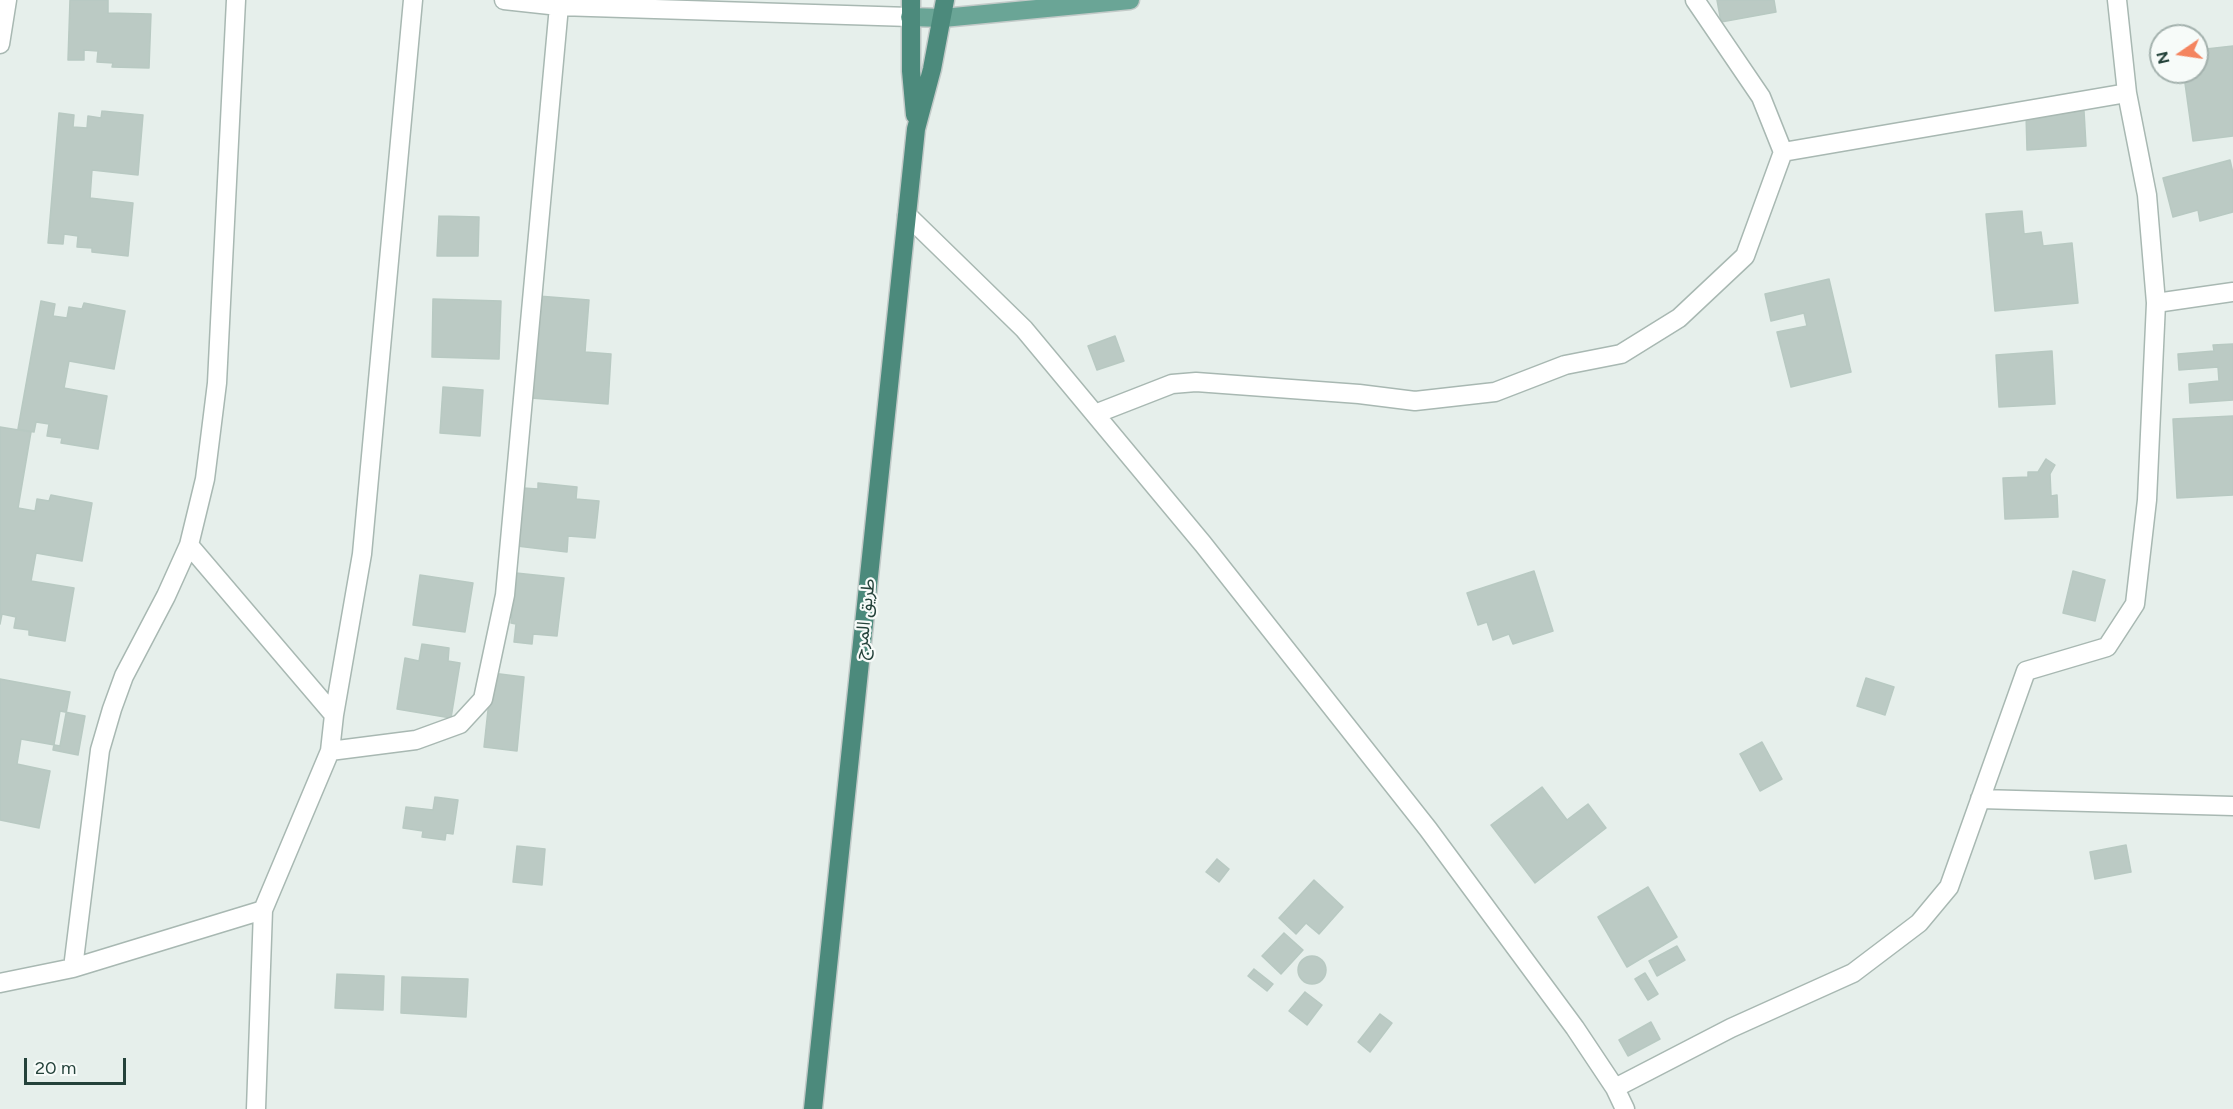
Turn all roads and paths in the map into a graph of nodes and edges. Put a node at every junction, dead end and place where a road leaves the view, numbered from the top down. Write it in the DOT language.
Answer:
graph roads {
  1 [pos="7,0"];
  2 [pos="236,0"];
  3 [pos="413,0"];
  4 [pos="504,0"];
  5 [pos="1130,0"];
  6 [pos="1695,0"];
  7 [pos="2117,0"];
  8 [pos="685,5"];
  9 [pos="559,6"];
  10 [pos="911,9"];
  11 [pos="944,9"];
  12 [pos="0,44"];
  13 [pos="2127,93"];
  14 [pos="916,129"];
  15 [pos="1783,152"];
  16 [pos="907,215"];
  17 [pos="2233,292"];
  18 [pos="2156,303"];
  19 [pos="1095,414"];
  20 [pos="189,545"];
  21 [pos="334,715"];
  22 [pos="330,752"];
  23 [pos="1980,800"];
  24 [pos="2233,806"];
  25 [pos="263,910"];
  26 [pos="73,968"];
  27 [pos="0,983"];
  28 [pos="1615,1088"];
  29 [pos="256,1109"];
  30 [pos="813,1109"];
  31 [pos="1625,1109"];
  1 -- 12 [label="street"];
  2 -- 20 [label="street"];
  3 -- 21 [label="street"];
  4 -- 9 [label="street"];
  5 -- 11 [label="main road"];
  6 -- 15 [label="street"];
  7 -- 13 [label="street"];
  8 -- 9 [label="street"];
  8 -- 10 [label="street"];
  9 -- 22 [label="street"];
  10 -- 11 [label="main road"];
  10 -- 14 [label="highway"];
  11 -- 14 [label="highway"];
  13 -- 15 [label="street"];
  13 -- 18 [label="street"];
  14 -- 16 [label="highway, طريق المرج"];
  15 -- 19 [label="street"];
  16 -- 19 [label="street"];
  16 -- 30 [label="highway, طريق المرج"];
  17 -- 18 [label="street"];
  18 -- 23 [label="street"];
  19 -- 28 [label="street"];
  20 -- 21 [label="street"];
  20 -- 26 [label="street"];
  21 -- 22 [label="street"];
  22 -- 25 [label="street"];
  23 -- 24 [label="street"];
  23 -- 28 [label="street"];
  25 -- 26 [label="street"];
  25 -- 29 [label="street"];
  26 -- 27 [label="street"];
  28 -- 31 [label="street"];
}
